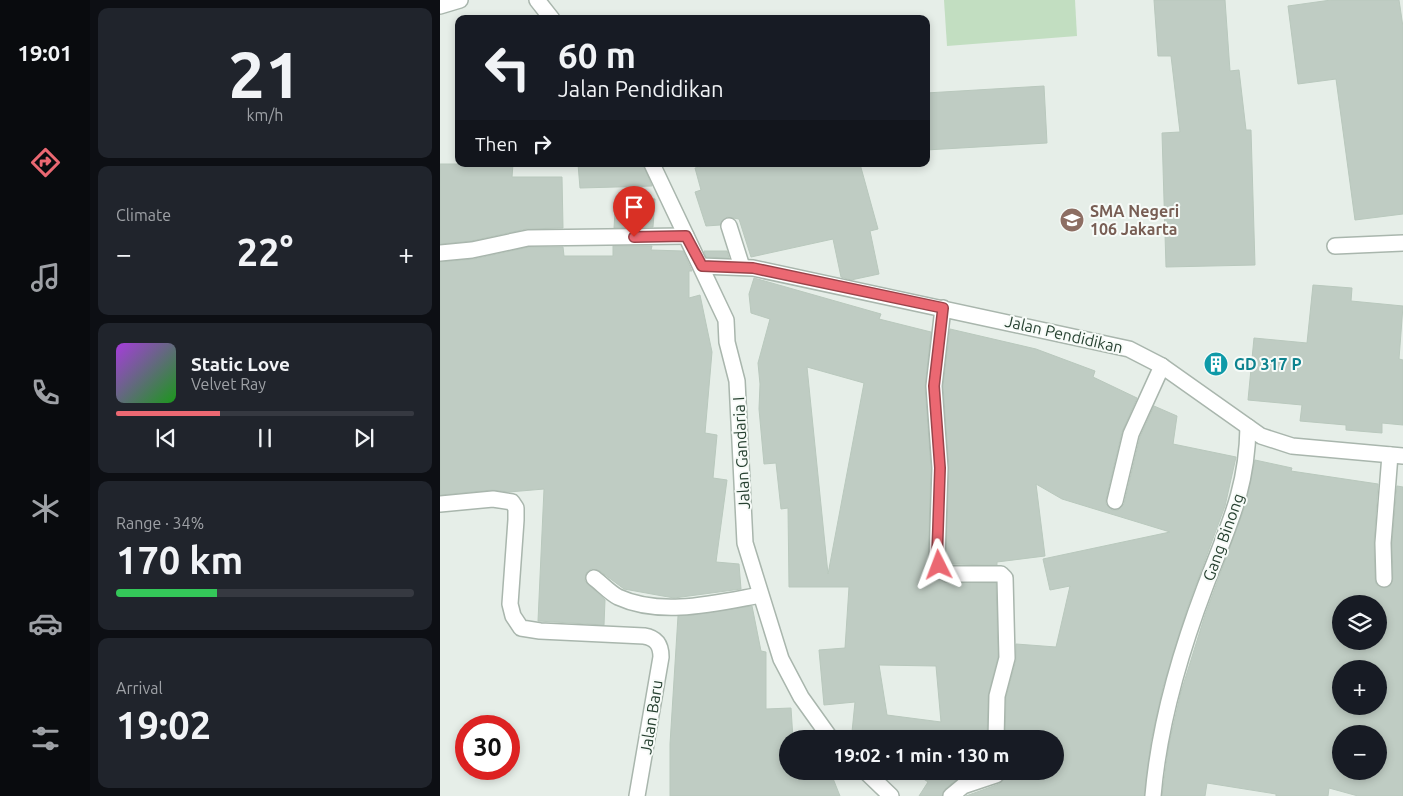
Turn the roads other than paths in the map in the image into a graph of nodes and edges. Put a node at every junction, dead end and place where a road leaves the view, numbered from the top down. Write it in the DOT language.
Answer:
graph roads {
  1 [pos="460,0"];
  2 [pos="536,0"];
  3 [pos="440,6"];
  4 [pos="549,15"];
  5 [pos="653,167"];
  6 [pos="728,226"];
  7 [pos="686,236"];
  8 [pos="1403,243"];
  9 [pos="1335,246"];
  10 [pos="440,253"];
  11 [pos="702,266"];
  12 [pos="742,267"];
  13 [pos="943,308"];
  14 [pos="1162,366"];
  15 [pos="1248,427"];
  16 [pos="1396,456"];
  17 [pos="1115,501"];
  18 [pos="440,504"];
  19 [pos="594,578"];
  20 [pos="1384,578"];
  21 [pos="760,595"];
  22 [pos="825,730"];
  23 [pos="996,730"];
  24 [pos="873,780"];
  25 [pos="982,780"];
  26 [pos="885,794"];
  27 [pos="637,796"];
  28 [pos="951,796"];
  29 [pos="1153,796"];
  1 -- 3 [label="street"];
  2 -- 4 [label="street"];
  5 -- 7 [label="street, Jalan Gandaria I"];
  6 -- 12 [label="street"];
  7 -- 10 [label="street"];
  7 -- 11 [label="street, Jalan Gandaria I"];
  8 -- 9 [label="street"];
  11 -- 12 [label="street, Jalan Pendidikan"];
  11 -- 21 [label="street, Jalan Gandaria I"];
  12 -- 13 [label="street, Jalan Pendidikan"];
  13 -- 14 [label="street, Jalan Pendidikan"];
  13 -- 23 [label="street"];
  14 -- 15 [label="street, Jalan Pendidikan"];
  14 -- 17 [label="street"];
  15 -- 16 [label="street, Jalan Pendidikan"];
  15 -- 29 [label="street, Gang Binong"];
  16 -- 20 [label="street"];
  18 -- 27 [label="street, Jalan Baru"];
  19 -- 21 [label="street"];
  21 -- 22 [label="street, Jalan Gandaria I"];
  24 -- 26 [label="street"];
  25 -- 28 [label="street"];
}
